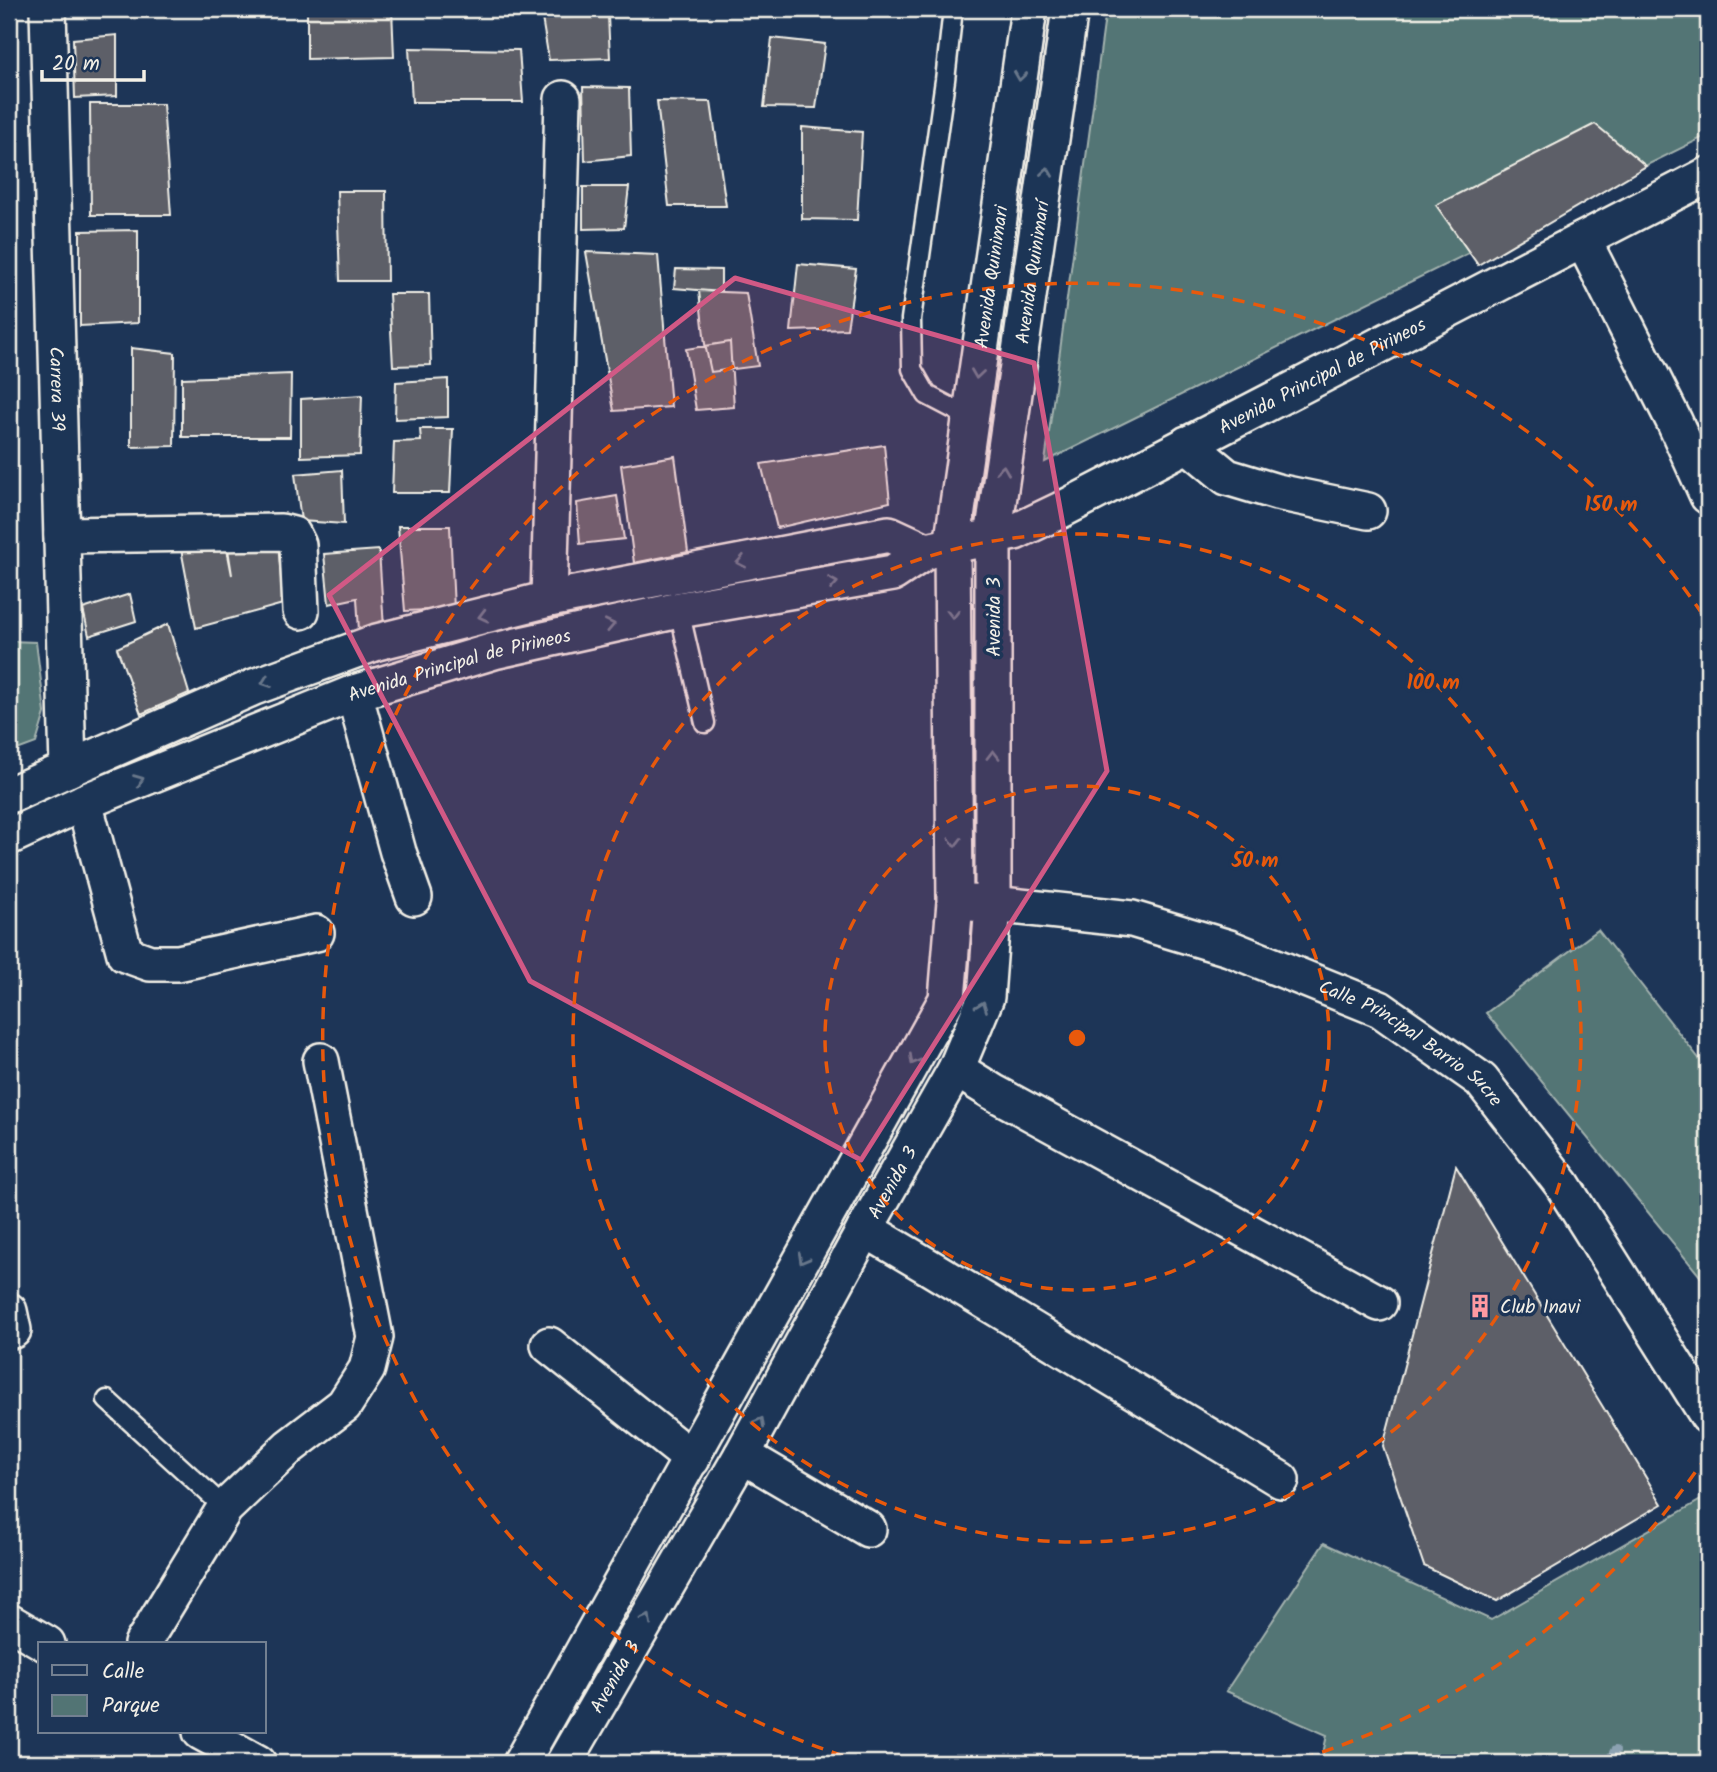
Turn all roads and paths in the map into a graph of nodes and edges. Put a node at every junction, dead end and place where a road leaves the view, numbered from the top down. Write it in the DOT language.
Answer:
graph roads {
  1 [pos="48,9"];
  2 [pos="953,9"];
  3 [pos="1030,9"];
  4 [pos="1070,9"];
  5 [pos="563,99"];
  6 [pos="1708,175"];
  7 [pos="1583,240"];
  8 [pos="971,418"];
  9 [pos="1187,444"];
  10 [pos="1708,496"];
  11 [pos="1368,512"];
  12 [pos="62,535"];
  13 [pos="993,537"];
  14 [pos="939,549"];
  15 [pos="549,599"];
  16 [pos="679,610"];
  17 [pos="301,611"];
  18 [pos="354,693"];
  19 [pos="705,723"];
  20 [pos="68,769"];
  21 [pos="9,795"];
  22 [pos="84,802"];
  23 [pos="9,837"];
  24 [pos="414,897"];
  25 [pos="955,902"];
  26 [pos="993,904"];
  27 [pos="316,933"];
  28 [pos="321,1060"];
  29 [pos="956,1069"];
  30 [pos="865,1229"];
  31 [pos="1379,1303"];
  32 [pos="549,1345"];
  33 [pos="107,1400"];
  34 [pos="1708,1416"];
  35 [pos="742,1455"];
  36 [pos="692,1459"];
  37 [pos="1281,1480"];
  38 [pos="225,1508"];
  39 [pos="868,1530"];
  40 [pos="9,1622"];
  41 [pos="44,1642"];
  42 [pos="143,1642"];
  43 [pos="205,1734"];
  44 [pos="258,1763"];
  45 [pos="521,1763"];
  46 [pos="564,1763"];
  1 -- 12 [label="street, Carrera 39"];
  2 -- 8 [label="lane"];
  3 -- 8 [label="street, Avenida Quinimari, one-way"];
  13 -- 4 [label="street, Avenida Quinimarí, one-way"];
  5 -- 15 [label="street"];
  6 -- 7 [label="street, Avenida Principal de Pirineos"];
  7 -- 9 [label="street, Avenida Principal de Pirineos"];
  7 -- 10 [label="street"];
  8 -- 14 [label="street, Avenida Quinimari"];
  9 -- 11 [label="street"];
  9 -- 13 [label="street, Avenida Principal de Pirineos"];
  12 -- 17 [label="street"];
  12 -- 20 [label="street, Carrera 39"];
  13 -- 14 [label="street, Avenida Principal de Pirineos"];
  26 -- 13 [label="street, Avenida 3, one-way"];
  14 -- 15 [label="street, Avenida Principal de Pirineos, one-way"];
  16 -- 14 [label="street, Avenida Principal de Pirineos, one-way"];
  14 -- 25 [label="street, Avenida 3, one-way"];
  15 -- 20 [label="street, Avenida Principal de Pirineos, one-way"];
  18 -- 16 [label="street, Avenida Principal de Pirineos, one-way"];
  16 -- 19 [label="lane"];
  22 -- 18 [label="street, Avenida Principal de Pirineos, one-way"];
  18 -- 24 [label="street"];
  20 -- 21 [label="street, Avenida Principal de Pirineos"];
  22 -- 23 [label="street, Avenida Principal de Pirineos"];
  22 -- 27 [label="street"];
  25 -- 26 [label="street, Calle Principal Barrio Sucre"];
  25 -- 36 [label="street, Avenida 3, one-way"];
  29 -- 26 [label="street, Avenida 3, one-way"];
  26 -- 34 [label="street, Calle Principal Barrio Sucre"];
  28 -- 38 [label="street"];
  29 -- 30 [label="street, Avenida 3"];
  29 -- 31 [label="street"];
  35 -- 30 [label="street, Avenida 3, one-way"];
  30 -- 37 [label="street"];
  32 -- 36 [label="street"];
  33 -- 38 [label="lane"];
  35 -- 39 [label="street"];
  46 -- 35 [label="street, Avenida 3, one-way"];
  36 -- 45 [label="street, Avenida 3"];
  38 -- 42 [label="street"];
  40 -- 41 [label="street"];
  43 -- 44 [label="street"];
}
